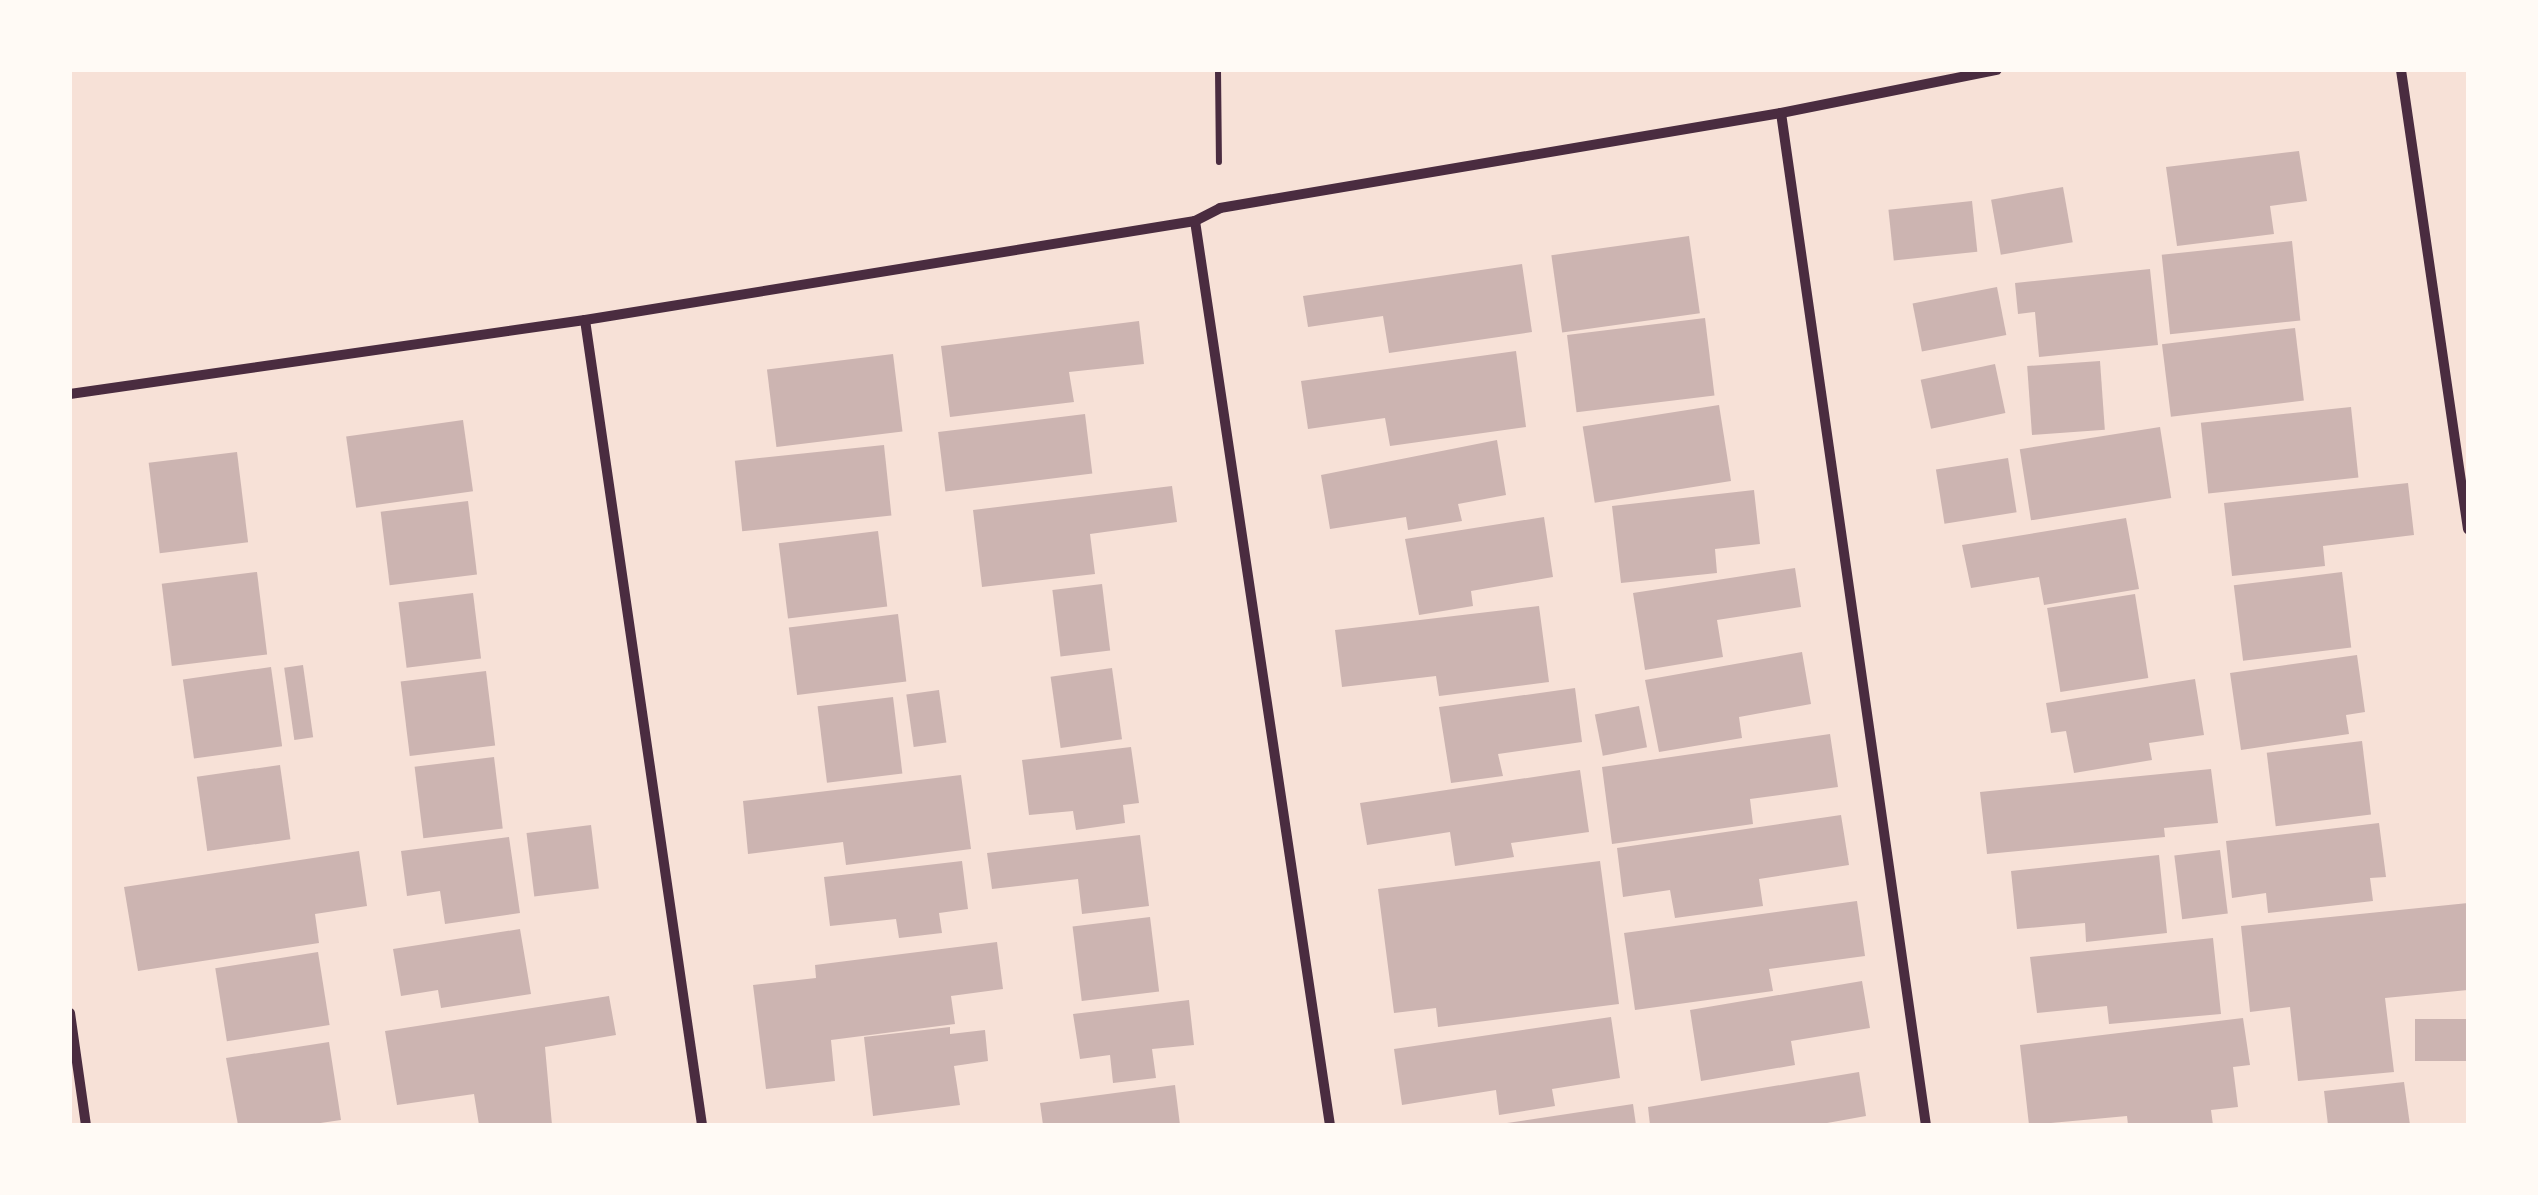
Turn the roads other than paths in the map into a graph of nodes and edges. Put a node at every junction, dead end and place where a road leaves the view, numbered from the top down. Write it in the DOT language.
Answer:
graph roads {
  1 [pos="1996,70"];
  2 [pos="2402,70"];
  3 [pos="1781,112"];
  4 [pos="1195,222"];
  5 [pos="585,320"];
  6 [pos="70,394"];
  7 [pos="2468,529"];
  8 [pos="70,1013"];
  9 [pos="86,1125"];
  10 [pos="702,1125"];
  11 [pos="1330,1125"];
  12 [pos="1926,1125"];
  1 -- 3 [label="street"];
  2 -- 7 [label="street"];
  3 -- 4 [label="street"];
  3 -- 12 [label="street"];
  4 -- 5 [label="street"];
  4 -- 11 [label="street"];
  5 -- 6 [label="street"];
  5 -- 10 [label="street"];
  8 -- 9 [label="street"];
}
